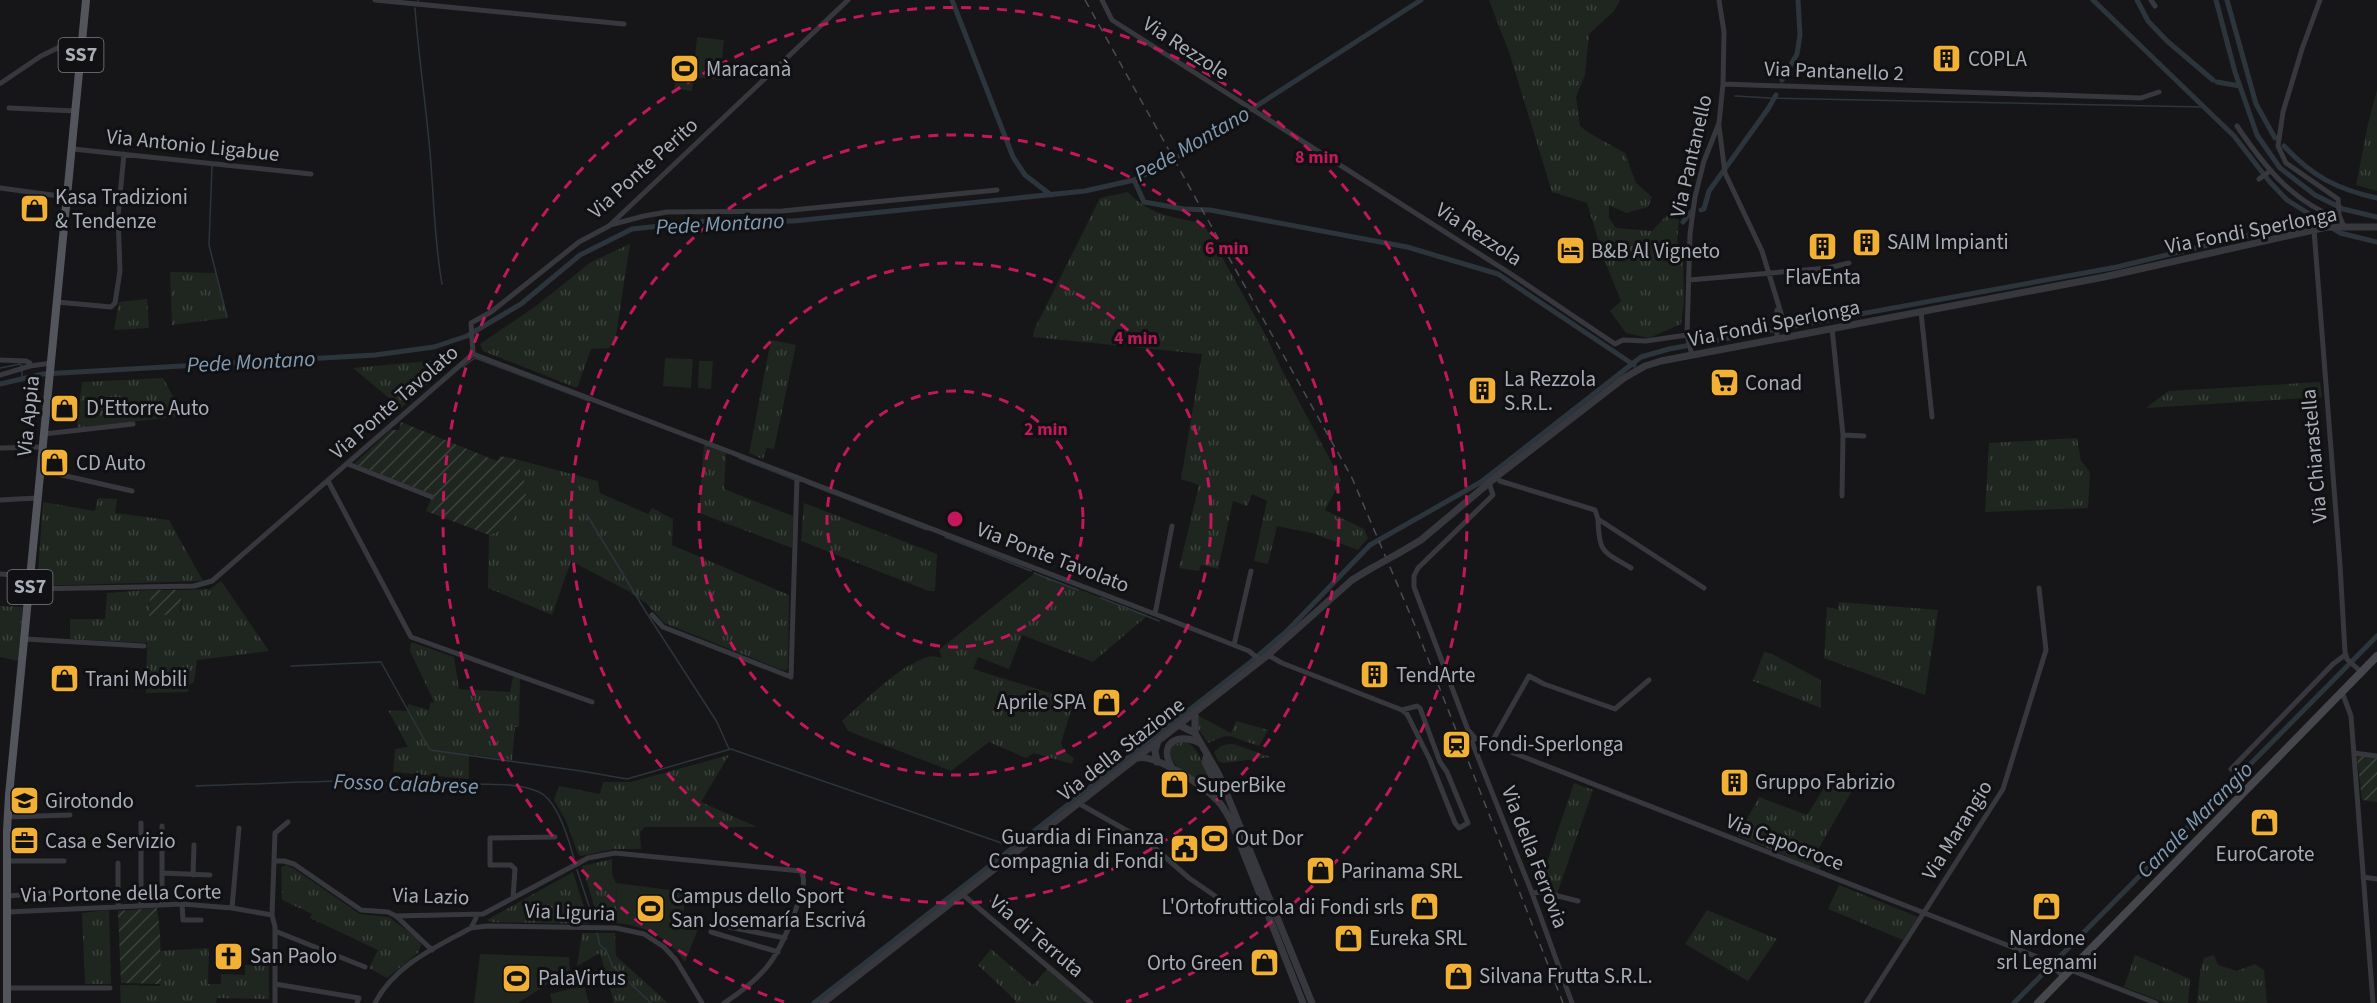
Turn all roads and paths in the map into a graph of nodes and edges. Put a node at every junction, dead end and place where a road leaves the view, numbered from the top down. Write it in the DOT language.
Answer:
graph roads {
  1 [pos="86,0"];
  2 [pos="375,0"];
  3 [pos="848,0"];
  4 [pos="1102,0"];
  5 [pos="1719,0"];
  6 [pos="2151,0"];
  7 [pos="2320,0"];
  8 [pos="2155,6"];
  9 [pos="624,24"];
  10 [pos="82,42"];
  11 [pos="1,83"];
  12 [pos="1723,84"];
  13 [pos="2159,92"];
  14 [pos="9,108"];
  15 [pos="76,111"];
  16 [pos="1261,116"];
  17 [pos="1719,123"];
  18 [pos="2237,126"];
  19 [pos="73,149"];
  20 [pos="124,154"];
  21 [pos="2269,172"];
  22 [pos="311,174"];
  23 [pos="2260,178"];
  24 [pos="0,188"];
  25 [pos="997,190"];
  26 [pos="67,197"];
  27 [pos="2339,217"];
  28 [pos="609,226"];
  29 [pos="2341,227"];
  30 [pos="2377,227"];
  31 [pos="2314,230"];
  32 [pos="1849,263"];
  33 [pos="1769,274"];
  34 [pos="1689,280"];
  35 [pos="57,302"];
  36 [pos="1777,305"];
  37 [pos="1921,312"];
  38 [pos="1832,328"];
  39 [pos="1788,333"];
  40 [pos="1777,334"];
  41 [pos="1688,337"];
  42 [pos="1691,353"];
  43 [pos="473,354"];
  44 [pos="0,360"];
  45 [pos="51,364"];
  46 [pos="30,366"];
  47 [pos="0,375"];
  48 [pos="1932,417"];
  49 [pos="133,424"];
  50 [pos="44,434"];
  51 [pos="1843,435"];
  52 [pos="1864,436"];
  53 [pos="43,447"];
  54 [pos="0,448"];
  55 [pos="348,464"];
  56 [pos="40,470"];
  57 [pos="797,477"];
  58 [pos="1496,477"];
  59 [pos="328,482"];
  60 [pos="1489,483"];
  61 [pos="132,491"];
  62 [pos="432,496"];
  63 [pos="1842,496"];
  64 [pos="37,498"];
  65 [pos="0,500"];
  66 [pos="1598,519"];
  67 [pos="1172,526"];
  68 [pos="1631,568"];
  69 [pos="1251,571"];
  70 [pos="0,574"];
  71 [pos="31,576"];
  72 [pos="1704,588"];
  73 [pos="2039,588"];
  74 [pos="30,589"];
  75 [pos="1155,614"];
  76 [pos="652,615"];
  77 [pos="25,639"];
  78 [pos="1234,645"];
  79 [pos="144,646"];
  80 [pos="1269,655"];
  81 [pos="2377,656"];
  82 [pos="1257,657"];
  83 [pos="2346,657"];
  84 [pos="2359,670"];
  85 [pos="1649,680"];
  86 [pos="2342,692"];
  87 [pos="592,702"];
  88 [pos="1402,710"];
  89 [pos="1195,712"];
  90 [pos="1179,725"];
  91 [pos="1195,733"];
  92 [pos="1431,738"];
  93 [pos="1475,738"];
  94 [pos="1158,741"];
  95 [pos="1200,742"];
  96 [pos="1421,742"];
  97 [pos="1490,745"];
  98 [pos="2354,753"];
  99 [pos="1207,754"];
  100 [pos="2377,756"];
  101 [pos="1137,758"];
  102 [pos="1157,762"];
  103 [pos="1441,764"];
  104 [pos="1172,768"];
  105 [pos="1432,768"];
  106 [pos="2230,769"];
  107 [pos="1204,789"];
  108 [pos="5,794"];
  109 [pos="1078,803"];
  110 [pos="70,815"];
  111 [pos="8,817"];
  112 [pos="288,822"];
  113 [pos="141,823"];
  114 [pos="162,826"];
  115 [pos="239,828"];
  116 [pos="555,837"];
  117 [pos="194,845"];
  118 [pos="7,861"];
  119 [pos="64,861"];
  120 [pos="274,861"];
  121 [pos="118,863"];
  122 [pos="162,873"];
  123 [pos="194,875"];
  124 [pos="210,875"];
  125 [pos="2363,877"];
  126 [pos="2377,879"];
  127 [pos="64,892"];
  128 [pos="1532,893"];
  129 [pos="962,894"];
  130 [pos="7,896"];
  131 [pos="513,898"];
  132 [pos="1578,901"];
  133 [pos="1263,903"];
  134 [pos="182,904"];
  135 [pos="162,905"];
  136 [pos="141,906"];
  137 [pos="118,907"];
  138 [pos="232,908"];
  139 [pos="7,912"];
  140 [pos="1925,914"];
  141 [pos="272,915"];
  142 [pos="396,916"];
  143 [pos="476,916"];
  144 [pos="201,920"];
  145 [pos="473,928"];
  146 [pos="275,931"];
  147 [pos="785,938"];
  148 [pos="432,950"];
  149 [pos="778,952"];
  150 [pos="4,966"];
  151 [pos="365,967"];
  152 [pos="2070,970"];
  153 [pos="2061,975"];
  154 [pos="275,984"];
  155 [pos="7,988"];
  156 [pos="110,988"];
  157 [pos="826,1002"];
  158 [pos="7,1003"];
  159 [pos="275,1003"];
  160 [pos="357,1003"];
  161 [pos="375,1003"];
  162 [pos="702,1003"];
  163 [pos="724,1003"];
  164 [pos="1091,1003"];
  165 [pos="1304,1003"];
  166 [pos="1312,1003"];
  167 [pos="1572,1003"];
  168 [pos="1866,1003"];
  169 [pos="2038,1003"];
  170 [pos="2156,1003"];
  171 [pos="2373,1003"];
  1 -- 10 [label="main road, Via Appia / SS7"];
  2 -- 9 [label="street"];
  3 -- 28 [label="street, Via Ponte Perito"];
  4 -- 16 [label="street, Via Rezzole"];
  5 -- 12 [label="street, Via Pantanello"];
  6 -- 8 [label="street"];
  7 -- 27 [label="street"];
  10 -- 11 [label="street"];
  10 -- 15 [label="main road, Via Appia / SS7"];
  12 -- 13 [label="street, Via Pantanello 2"];
  12 -- 17 [label="street, Via Pantanello"];
  14 -- 15 [label="street"];
  15 -- 19 [label="main road, Via Appia / SS7"];
  16 -- 41 [label="street, Via Rezzola"];
  17 -- 33 [label="street"];
  17 -- 34 [label="street, Via Pantanello"];
  18 -- 21 [label="street"];
  19 -- 20 [label="street, Via Antonio Ligabue"];
  19 -- 26 [label="main road, Via Appia / SS7"];
  20 -- 22 [label="street, Via Antonio Ligabue"];
  20 -- 35 [label="street"];
  21 -- 23 [label="street"];
  21 -- 27 [label="street"];
  24 -- 26 [label="street"];
  25 -- 28 [label="street"];
  26 -- 35 [label="main road, Via Appia / SS7"];
  27 -- 29 [label="street"];
  28 -- 43 [label="street, Via Ponte Perito"];
  29 -- 30 [label="street, Via Fondi Sperlonga"];
  29 -- 31 [label="street, Via Fondi Sperlonga"];
  31 -- 37 [label="street, Via Fondi Sperlonga"];
  31 -- 83 [label="street, Via Chiarastella"];
  32 -- 33 [label="street"];
  33 -- 34 [label="street"];
  33 -- 36 [label="street"];
  34 -- 41 [label="street, Via Pantanello"];
  35 -- 45 [label="main road, Via Appia / SS7"];
  36 -- 39 [label="street"];
  36 -- 40 [label="street"];
  37 -- 38 [label="street, Via Fondi Sperlonga"];
  37 -- 48 [label="street"];
  38 -- 39 [label="street, Via Fondi Sperlonga"];
  38 -- 51 [label="street"];
  39 -- 40 [label="street, Via Fondi Sperlonga"];
  40 -- 42 [label="street, Via Fondi Sperlonga"];
  41 -- 42 [label="street, Via Pantanello"];
  42 -- 58 [label="street, Via Fondi Sperlonga"];
  43 -- 55 [label="street, Via Ponte Tavolato"];
  43 -- 57 [label="street, Via Ponte Tavolato"];
  44 -- 46 [label="street"];
  45 -- 46 [label="street"];
  45 -- 50 [label="main road, Via Appia / SS7"];
  46 -- 47 [label="street"];
  49 -- 50 [label="street"];
  50 -- 53 [label="main road, Via Appia / SS7"];
  51 -- 52 [label="street"];
  51 -- 63 [label="street"];
  53 -- 54 [label="street"];
  53 -- 56 [label="main road, Via Appia / SS7"];
  55 -- 59 [label="street, Via Ponte Tavolato"];
  55 -- 62 [label="street"];
  56 -- 61 [label="street"];
  56 -- 64 [label="main road, Via Appia / SS7"];
  57 -- 75 [label="street, Via Ponte Tavolato"];
  57 -- 76 [label="street"];
  58 -- 60 [label="street, Via Fondi Sperlonga"];
  58 -- 66 [label="street"];
  59 -- 74 [label="street, Via Ponte Tavolato"];
  59 -- 87 [label="street"];
  60 -- 80 [label="street, Via Fondi Sperlonga, bridge"];
  60 -- 93 [label="street, Via della Ferrovia"];
  64 -- 65 [label="street"];
  64 -- 71 [label="main road, Via Appia / SS7"];
  66 -- 68 [label="street"];
  66 -- 72 [label="street"];
  67 -- 75 [label="street"];
  69 -- 78 [label="street"];
  70 -- 71 [label="street"];
  71 -- 74 [label="main road, Via Appia / SS7"];
  73 -- 140 [label="street, Via Marangio"];
  74 -- 77 [label="main road, Via Appia / SS7"];
  75 -- 78 [label="street, Via Ponte Tavolato"];
  77 -- 79 [label="street"];
  77 -- 108 [label="main road, Via Appia / SS7"];
  78 -- 82 [label="street, Via Ponte Tavolato"];
  80 -- 82 [label="street, Via della Stazione"];
  80 -- 88 [label="street"];
  81 -- 84 [label="main road"];
  82 -- 89 [label="street, Via della Stazione"];
  83 -- 84 [label="street"];
  83 -- 106 [label="street"];
  84 -- 86 [label="main road"];
  85 -- 97 [label="street"];
  86 -- 98 [label="street"];
  86 -- 152 [label="main road"];
  88 -- 92 [label="street"];
  88 -- 96 [label="street"];
  89 -- 90 [label="street, Via della Stazione"];
  89 -- 91 [label="street"];
  90 -- 91 [label="street"];
  90 -- 94 [label="street, Via della Stazione"];
  91 -- 95 [label="street"];
  92 -- 96 [label="street"];
  92 -- 103 [label="street"];
  93 -- 97 [label="street, Via Capocroce"];
  93 -- 128 [label="street, Via della Ferrovia"];
  94 -- 101 [label="street, Via della Stazione"];
  94 -- 102 [label="street"];
  95 -- 99 [label="street"];
  95 -- 104 [label="street"];
  96 -- 105 [label="street"];
  97 -- 140 [label="street, Via Capocroce"];
  98 -- 100 [label="street"];
  98 -- 125 [label="street"];
  99 -- 107 [label="street"];
  99 -- 166 [label="street"];
  101 -- 102 [label="street"];
  101 -- 109 [label="street, Via della Stazione"];
  102 -- 104 [label="street"];
  103 -- 105 [label="street"];
  103 -- 105 [label="street"];
  104 -- 107 [label="street"];
  107 -- 133 [label="street"];
  108 -- 111 [label="main road, Via Appia / SS7"];
  109 -- 129 [label="street, Via della Stazione"];
  109 -- 133 [label="street"];
  110 -- 111 [label="street"];
  111 -- 118 [label="main road, Via Appia / SS7"];
  112 -- 120 [label="street"];
  113 -- 136 [label="street"];
  114 -- 122 [label="street"];
  115 -- 138 [label="street"];
  116 -- 131 [label="street"];
  117 -- 123 [label="street"];
  118 -- 119 [label="street"];
  118 -- 130 [label="main road, SS7"];
  120 -- 141 [label="street"];
  120 -- 142 [label="street, Via Lazio"];
  121 -- 137 [label="street"];
  122 -- 123 [label="street"];
  122 -- 135 [label="street"];
  123 -- 124 [label="street"];
  125 -- 126 [label="street"];
  125 -- 171 [label="street"];
  127 -- 130 [label="street"];
  128 -- 132 [label="street"];
  128 -- 167 [label="street, Via della Ferrovia"];
  129 -- 157 [label="street, Via della Stazione"];
  129 -- 164 [label="street, Via di Terruta"];
  130 -- 139 [label="main road, SS7"];
  131 -- 143 [label="street, Via Lazio"];
  131 -- 147 [label="street, Via Lazio"];
  133 -- 165 [label="street"];
  134 -- 135 [label="street, Via Portone della Corte"];
  134 -- 138 [label="street, Via Portone della Corte"];
  134 -- 144 [label="street"];
  135 -- 136 [label="street, Via Portone della Corte"];
  136 -- 137 [label="street, Via Portone della Corte"];
  137 -- 139 [label="street, Via Portone della Corte"];
  138 -- 141 [label="street, Via Portone della Corte"];
  139 -- 150 [label="main road, SS7"];
  140 -- 153 [label="street, Via Capocroce"];
  140 -- 168 [label="street, Via Marangio"];
  141 -- 146 [label="street"];
  142 -- 143 [label="street, Via Lazio"];
  142 -- 148 [label="street"];
  143 -- 145 [label="street"];
  145 -- 148 [label="street"];
  145 -- 162 [label="street, Via Liguria"];
  146 -- 151 [label="street"];
  146 -- 154 [label="street"];
  147 -- 149 [label="street"];
  147 -- 149 [label="street"];
  148 -- 161 [label="street"];
  149 -- 163 [label="street"];
  150 -- 155 [label="main road, SS7"];
  152 -- 153 [label="main road"];
  152 -- 170 [label="street"];
  153 -- 169 [label="main road"];
  154 -- 159 [label="street"];
  154 -- 160 [label="street"];
  155 -- 156 [label="street"];
  155 -- 158 [label="main road, SS7"];
}
